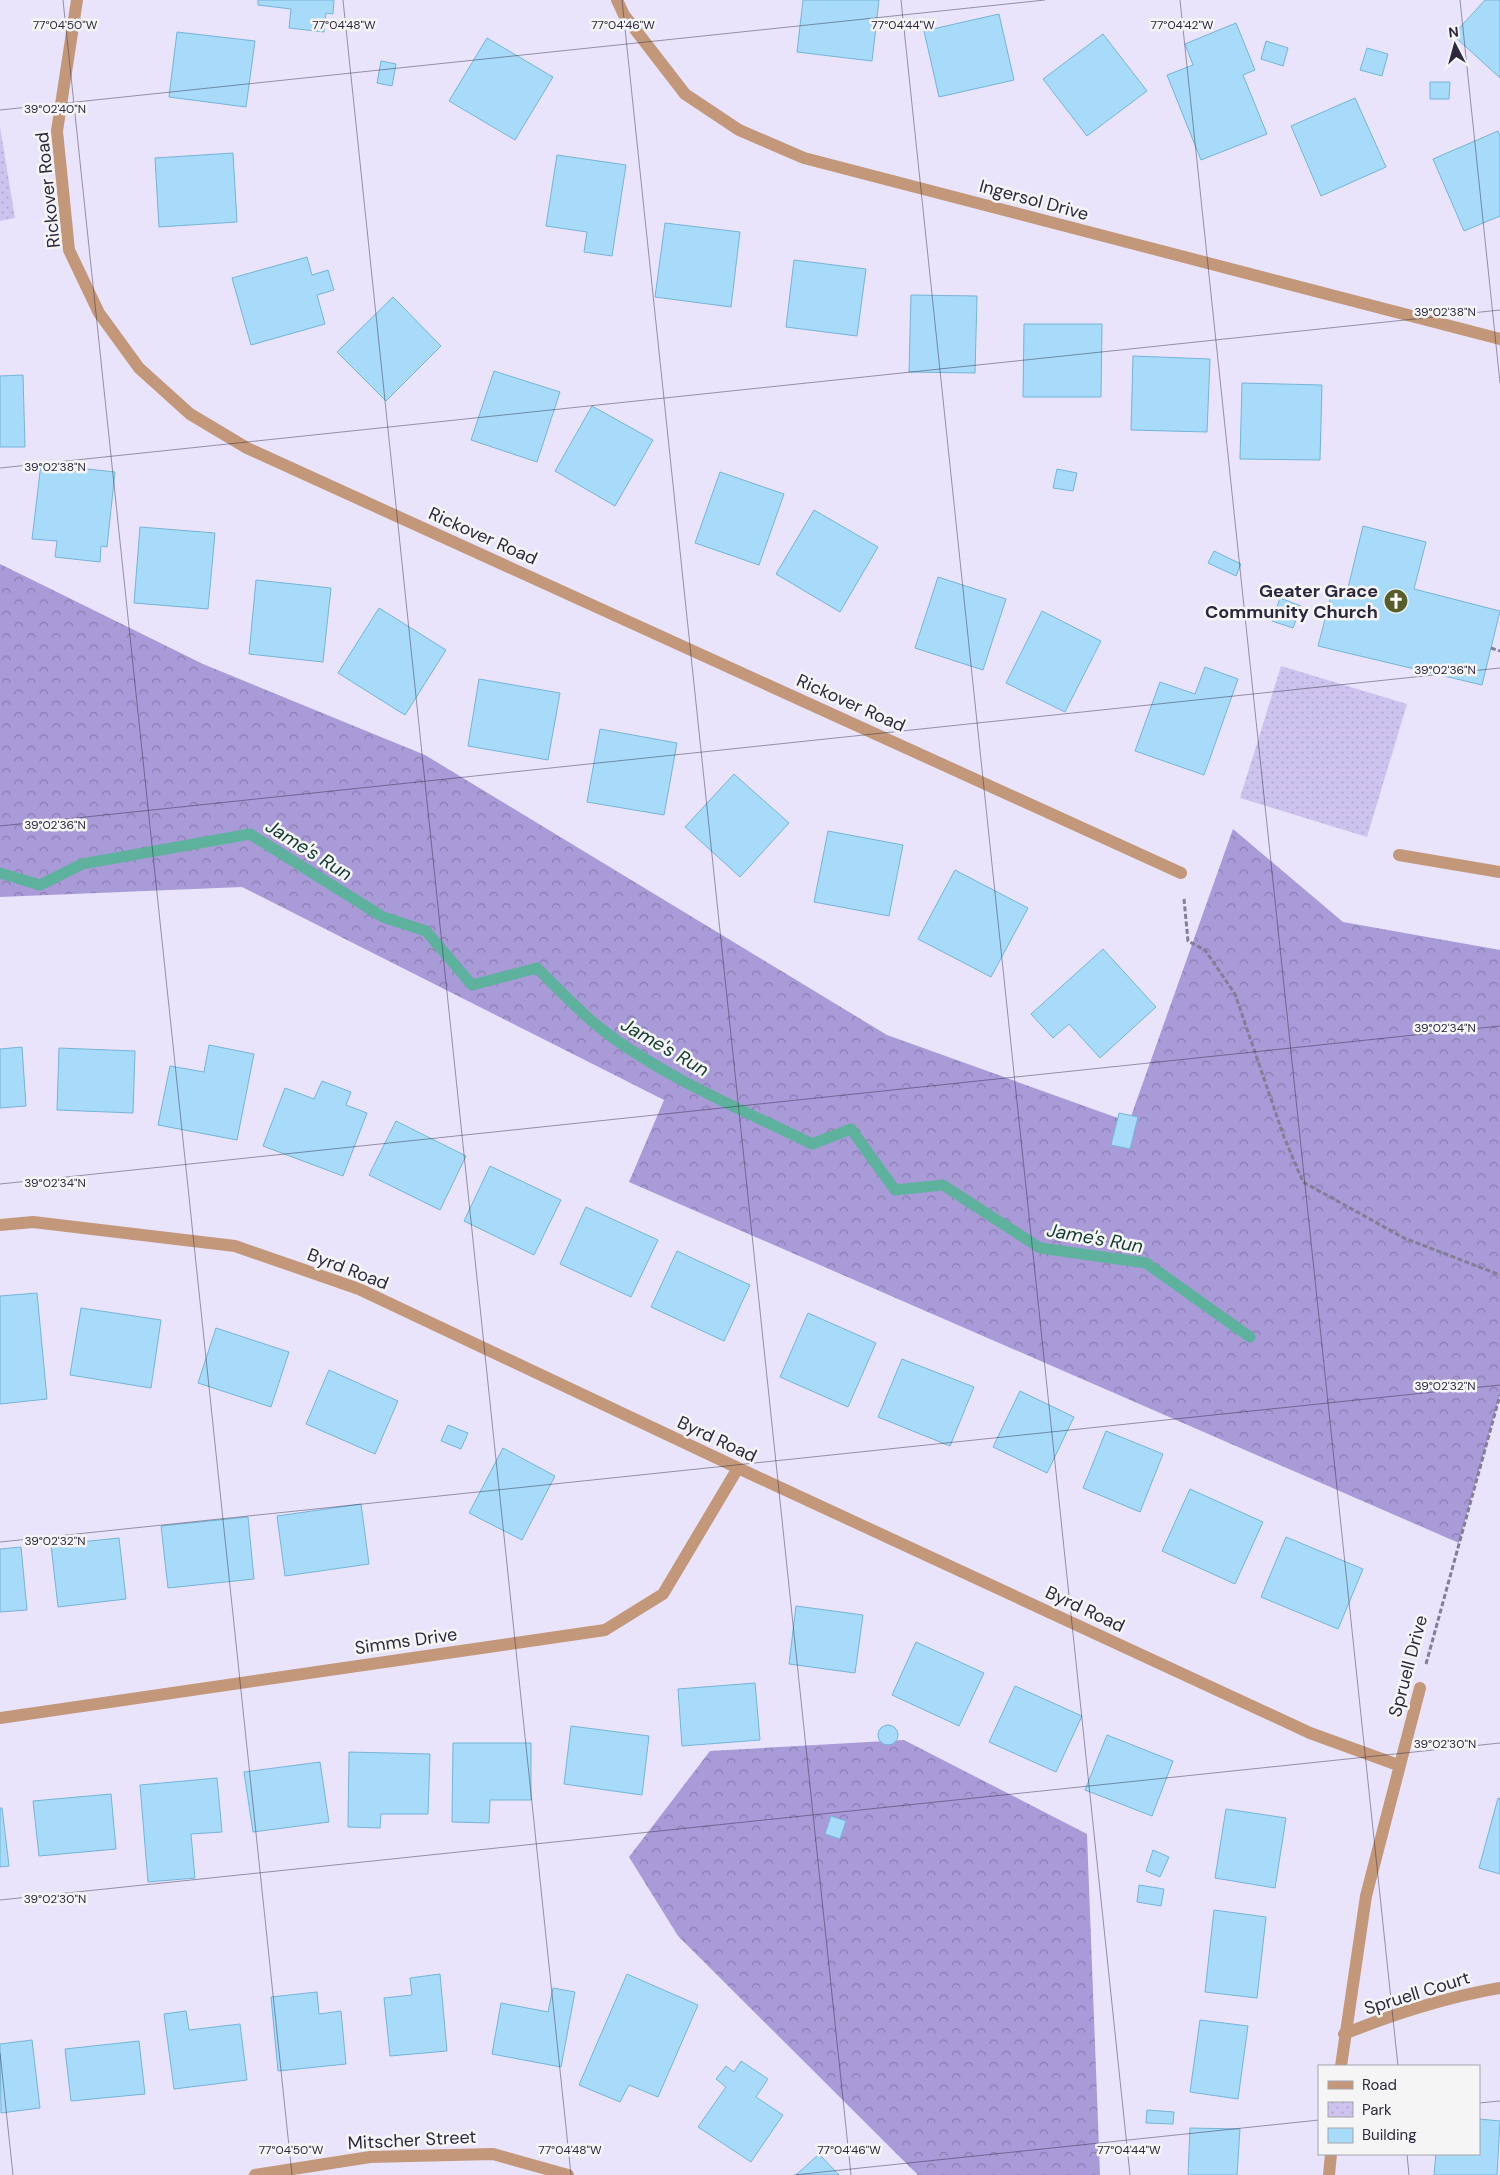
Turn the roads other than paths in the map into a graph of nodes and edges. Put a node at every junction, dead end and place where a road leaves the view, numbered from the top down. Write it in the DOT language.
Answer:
graph roads {
  1 [pos="77,0"];
  2 [pos="617,0"];
  3 [pos="1500,339"];
  4 [pos="1399,854"];
  5 [pos="1500,872"];
  6 [pos="1181,873"];
  7 [pos="0,1225"];
  8 [pos="738,1468"];
  9 [pos="1420,1688"];
  10 [pos="0,1718"];
  11 [pos="1398,1765"];
  12 [pos="1500,1988"];
  13 [pos="1344,2034"];
  14 [pos="1341,2065"];
  15 [pos="1331,2155"];
  16 [pos="255,2175"];
  17 [pos="568,2175"];
  18 [pos="1329,2175"];
  1 -- 6 [label="street, Rickover Road"];
  2 -- 3 [label="street, Ingersol Drive"];
  4 -- 5 [label="street"];
  7 -- 8 [label="street, Byrd Road"];
  8 -- 10 [label="street, Simms Drive"];
  8 -- 11 [label="street, Byrd Road"];
  9 -- 11 [label="street, Spruell Drive"];
  11 -- 13 [label="street, Spruell Drive"];
  12 -- 13 [label="street, Spruell Court"];
  13 -- 14 [label="street, Spruell Drive"];
  15 -- 18 [label="street"];
  16 -- 17 [label="street, Mitscher Street"];
}
